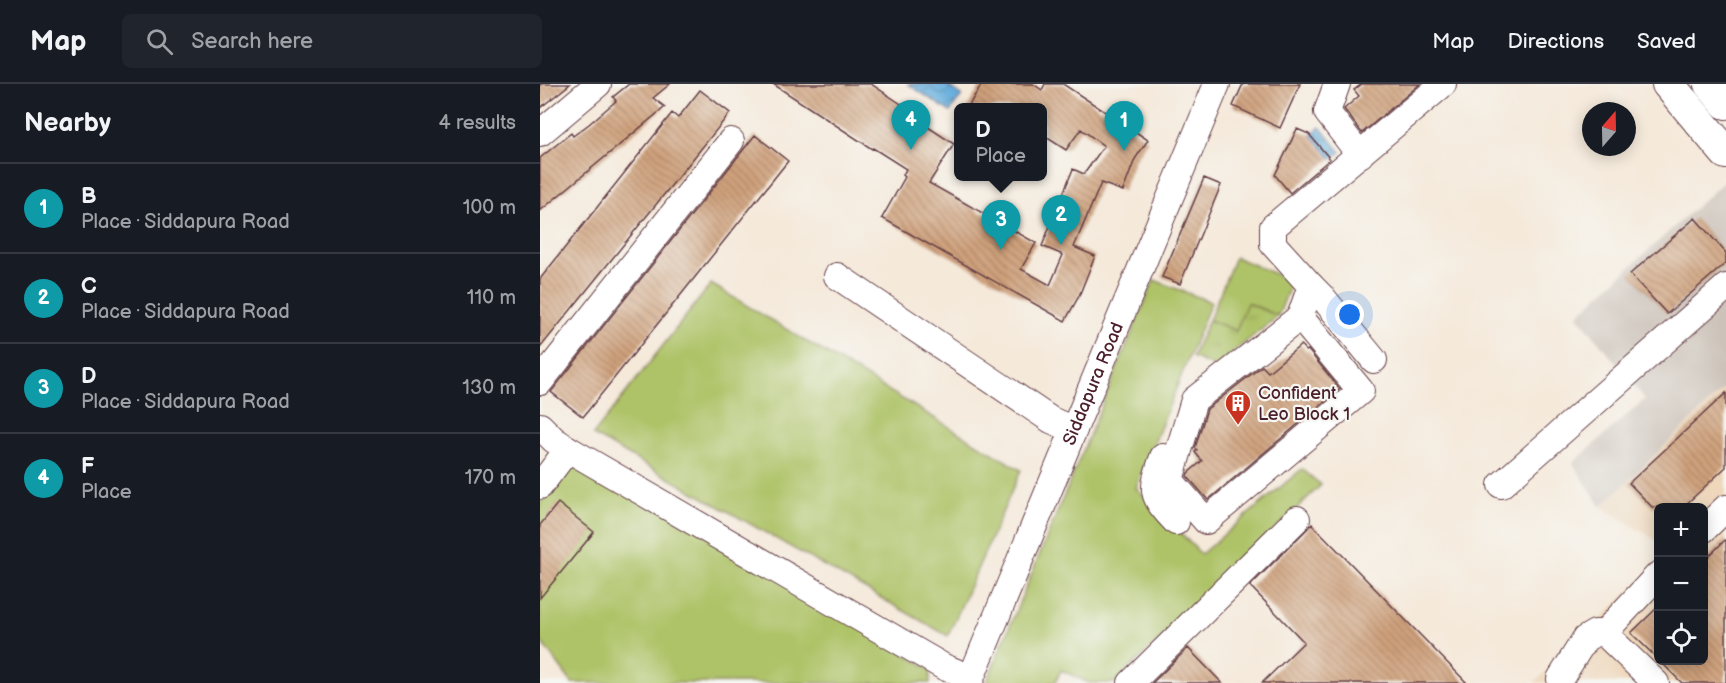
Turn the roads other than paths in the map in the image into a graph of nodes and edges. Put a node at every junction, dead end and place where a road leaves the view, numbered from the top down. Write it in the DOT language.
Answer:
graph roads {
  1 [pos="598,84"];
  2 [pos="1217,84"];
  3 [pos="1337,84"];
  4 [pos="1443,84"];
  5 [pos="1668,84"];
  6 [pos="1710,84"];
  7 [pos="1726,103"];
  8 [pos="540,133"];
  9 [pos="731,141"];
  10 [pos="1726,153"];
  11 [pos="1360,155"];
  12 [pos="837,276"];
  13 [pos="1311,286"];
  14 [pos="1726,287"];
  15 [pos="1300,317"];
  16 [pos="1374,360"];
  17 [pos="540,382"];
  18 [pos="540,426"];
  19 [pos="1074,430"];
  20 [pos="1183,436"];
  21 [pos="568,449"];
  22 [pos="1501,485"];
  23 [pos="540,486"];
  24 [pos="1726,508"];
  25 [pos="1297,519"];
  26 [pos="1176,522"];
  27 [pos="1708,525"];
  28 [pos="1654,580"];
  29 [pos="1604,633"];
  30 [pos="970,681"];
  31 [pos="1560,682"];
  32 [pos="1131,683"];
  33 [pos="1656,683"];
  1 -- 8 [label="street"];
  2 -- 19 [label="street, Siddapura Road"];
  3 -- 11 [label="street"];
  4 -- 11 [label="street"];
  5 -- 10 [label="main road"];
  6 -- 7 [label="main road"];
  9 -- 17 [label="street"];
  11 -- 13 [label="street"];
  12 -- 19 [label="street"];
  13 -- 15 [label="street"];
  13 -- 16 [label="street"];
  14 -- 22 [label="street"];
  15 -- 20 [label="street"];
  15 -- 20 [label="street"];
  18 -- 21 [label="street"];
  19 -- 30 [label="street, Siddapura Road"];
  20 -- 26 [label="street"];
  21 -- 23 [label="street"];
  21 -- 30 [label="street"];
  24 -- 27 [label="street"];
  25 -- 32 [label="street"];
  28 -- 29 [label="street"];
  29 -- 31 [label="street"];
  29 -- 33 [label="street"];
}
